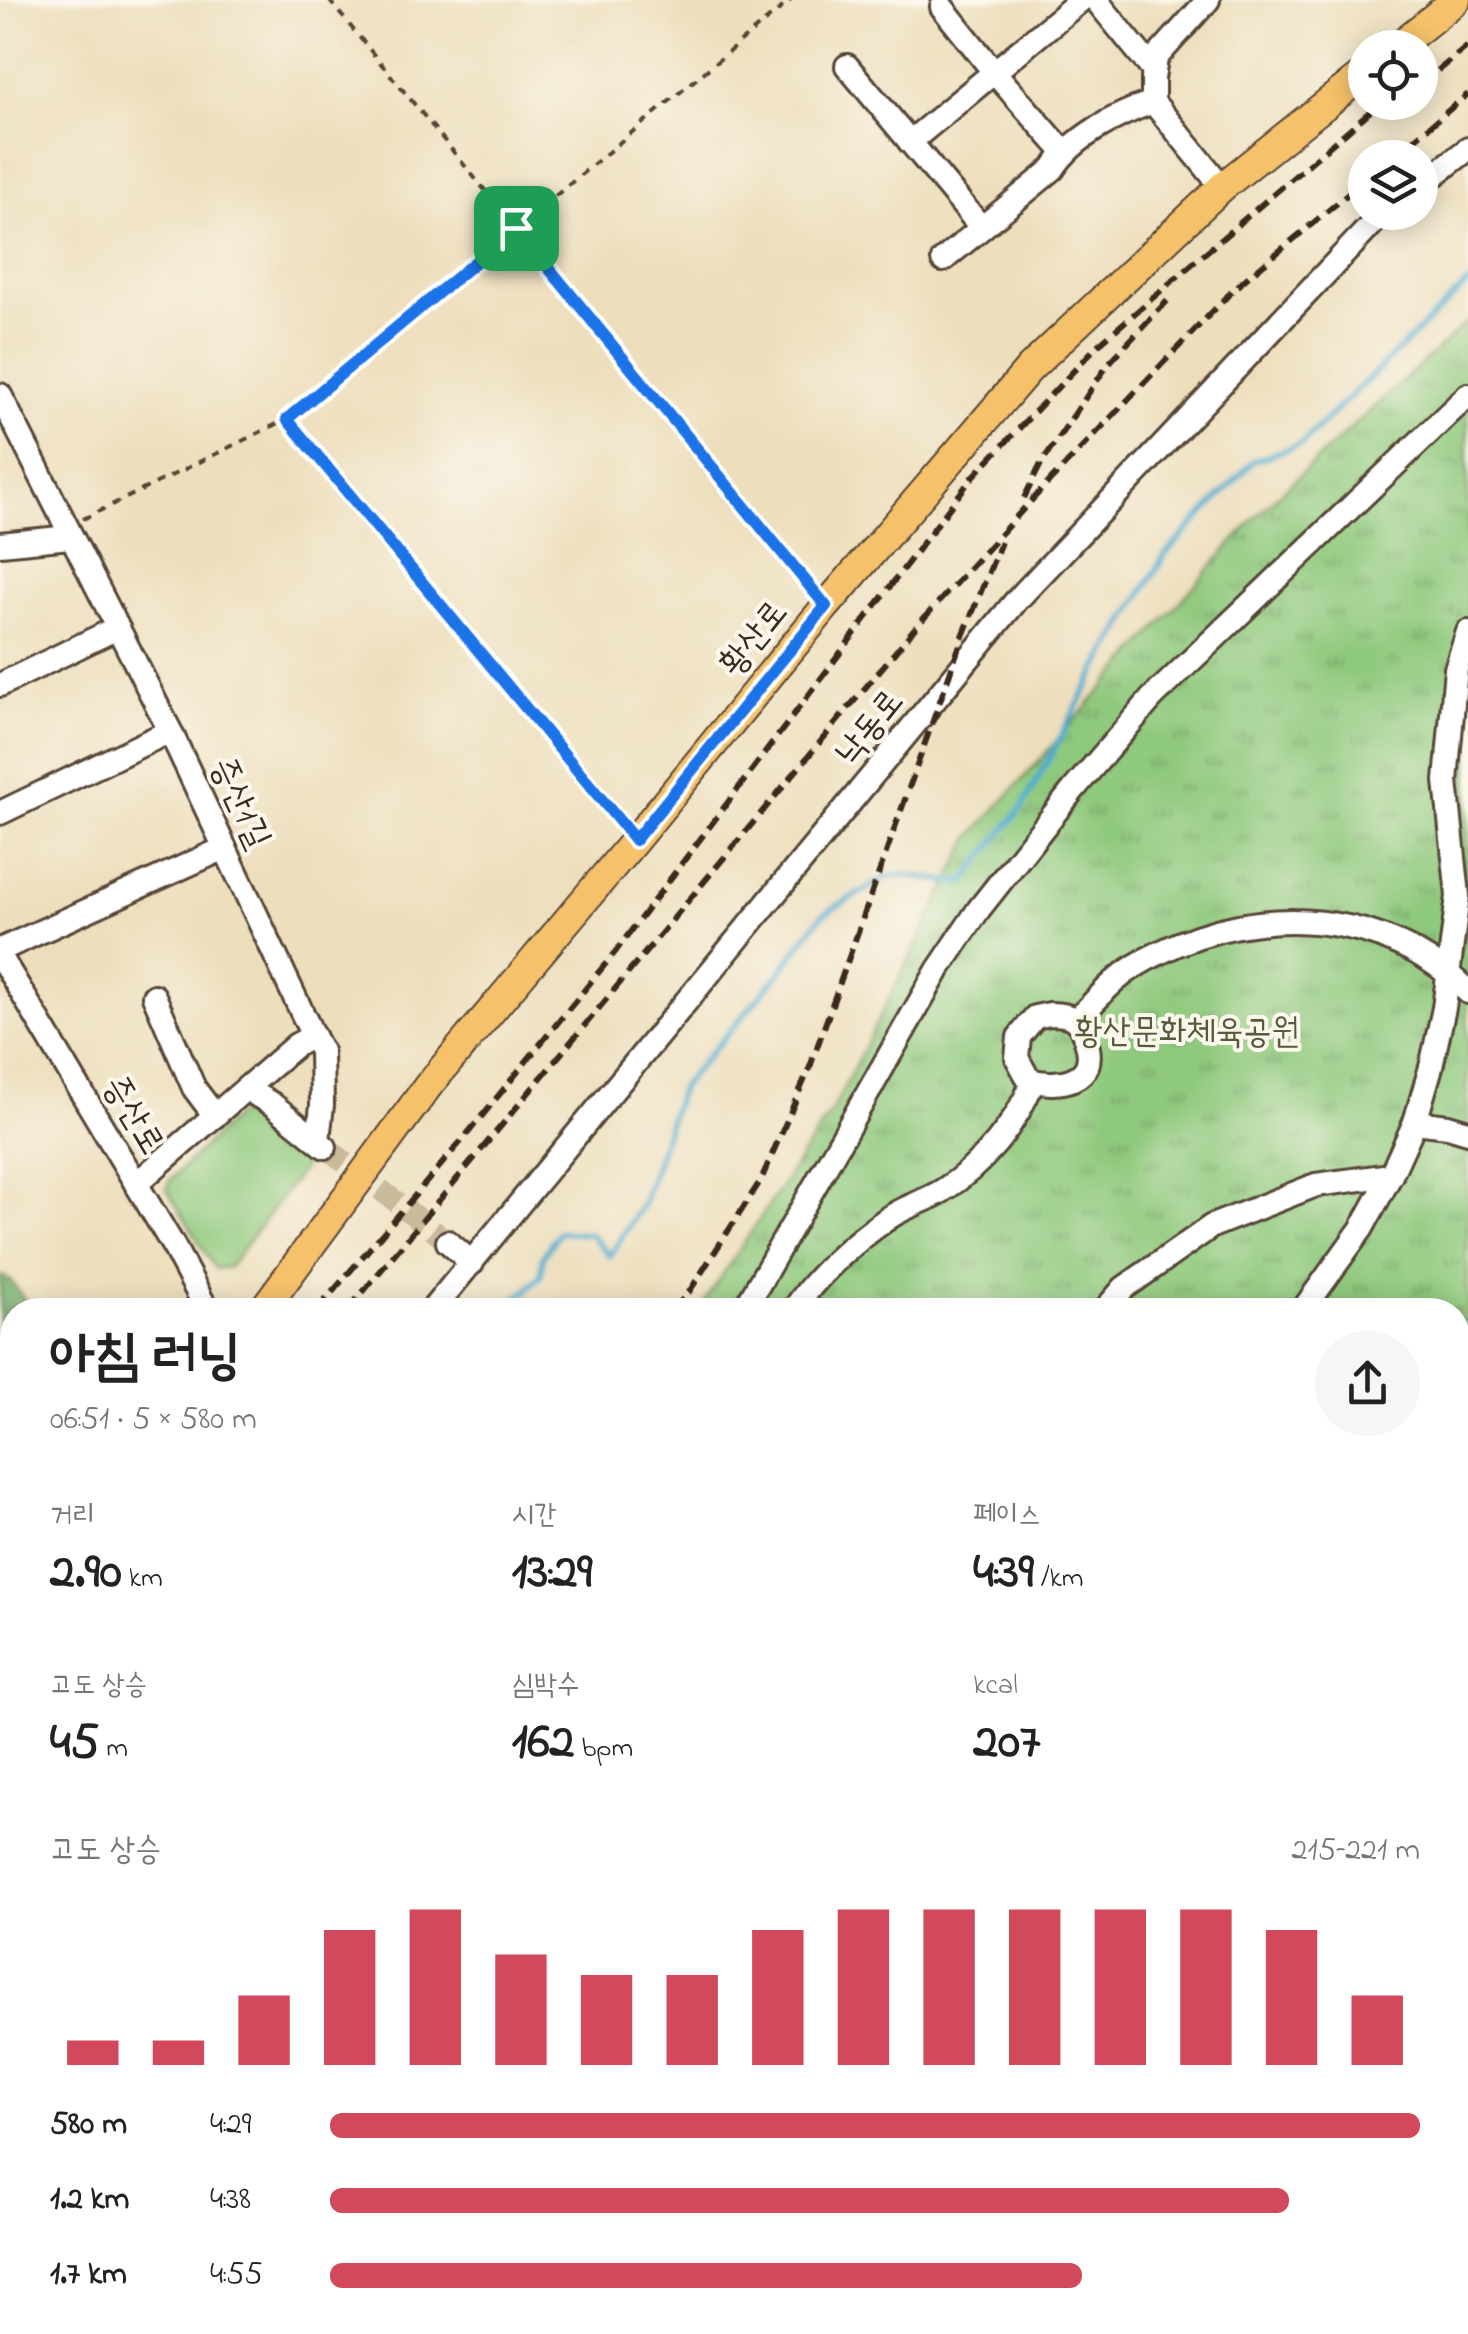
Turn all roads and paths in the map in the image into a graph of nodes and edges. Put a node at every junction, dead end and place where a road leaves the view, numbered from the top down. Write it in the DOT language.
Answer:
graph roads {
  1 [pos="328,0"];
  2 [pos="791,0"];
  3 [pos="1080,0"];
  4 [pos="1096,0"];
  5 [pos="1208,0"];
  6 [pos="1456,0"];
  7 [pos="942,7"];
  8 [pos="1418,30"];
  9 [pos="847,66"];
  10 [pos="1154,71"];
  11 [pos="994,72"];
  12 [pos="1348,87"];
  13 [pos="1153,102"];
  14 [pos="910,142"];
  15 [pos="1468,149"];
  16 [pos="1064,152"];
  17 [pos="1438,172"];
  18 [pos="1222,187"];
  19 [pos="981,227"];
  20 [pos="516,228"];
  21 [pos="1367,230"];
  22 [pos="943,260"];
  23 [pos="0,395"];
  24 [pos="1468,395"];
  25 [pos="287,419"];
  26 [pos="67,532"];
  27 [pos="0,544"];
  28 [pos="826,606"];
  29 [pos="117,628"];
  30 [pos="1468,632"];
  31 [pos="0,685"];
  32 [pos="170,731"];
  33 [pos="0,813"];
  34 [pos="635,840"];
  35 [pos="225,848"];
  36 [pos="0,953"];
  37 [pos="1449,972"];
  38 [pos="1468,992"];
  39 [pos="154,996"];
  40 [pos="1074,1020"];
  41 [pos="313,1036"];
  42 [pos="1033,1081"];
  43 [pos="246,1089"];
  44 [pos="215,1116"];
  45 [pos="1415,1122"];
  46 [pos="1468,1132"];
  47 [pos="1392,1175"];
  48 [pos="136,1184"];
  49 [pos="448,1242"];
  50 [pos="472,1264"];
  51 [pos="201,1298"];
  52 [pos="272,1298"];
  53 [pos="442,1298"];
  54 [pos="751,1298"];
  55 [pos="804,1298"];
  56 [pos="1115,1298"];
  57 [pos="1312,1298"];
  1 -- 20 [label="path"];
  2 -- 20 [label="path"];
  3 -- 11 [label="street"];
  4 -- 10 [label="street"];
  5 -- 10 [label="street"];
  6 -- 8 [label="main road"];
  7 -- 11 [label="street"];
  9 -- 14 [label="street"];
  10 -- 13 [label="street"];
  11 -- 14 [label="street"];
  11 -- 16 [label="street"];
  12 -- 18 [label="main road, 황산로"];
  13 -- 16 [label="street"];
  13 -- 18 [label="street"];
  14 -- 19 [label="street"];
  15 -- 17 [label="street"];
  16 -- 19 [label="street"];
  18 -- 28 [label="main road, 황산로"];
  19 -- 22 [label="street"];
  20 -- 25 [label="path"];
  20 -- 28 [label="path"];
  21 -- 50 [label="street, 낙동로"];
  23 -- 26 [label="street, 증산1길"];
  24 -- 54 [label="street"];
  25 -- 26 [label="path"];
  25 -- 34 [label="path"];
  26 -- 27 [label="street"];
  26 -- 29 [label="street, 증산1길"];
  28 -- 34 [label="main road, 황산로"];
  29 -- 31 [label="street"];
  29 -- 32 [label="street, 증산1길"];
  30 -- 37 [label="street"];
  32 -- 33 [label="street"];
  32 -- 35 [label="street, 증산1길"];
  34 -- 52 [label="main road, 황산로"];
  35 -- 36 [label="street"];
  35 -- 41 [label="street, 증산1길"];
  36 -- 48 [label="street, 증산로"];
  37 -- 38 [label="street"];
  37 -- 40 [label="street"];
  37 -- 45 [label="street"];
  39 -- 44 [label="street"];
  40 -- 42 [label="street"];
  40 -- 42 [label="street"];
  41 -- 43 [label="street"];
  41 -- 43 [label="street, 증산1길"];
  42 -- 55 [label="street"];
  43 -- 44 [label="street"];
  44 -- 48 [label="street"];
  45 -- 46 [label="street"];
  45 -- 47 [label="street"];
  47 -- 56 [label="street"];
  47 -- 57 [label="street"];
  48 -- 51 [label="street, 증산로"];
  49 -- 50 [label="street"];
  50 -- 53 [label="street, 낙동로"];
}
